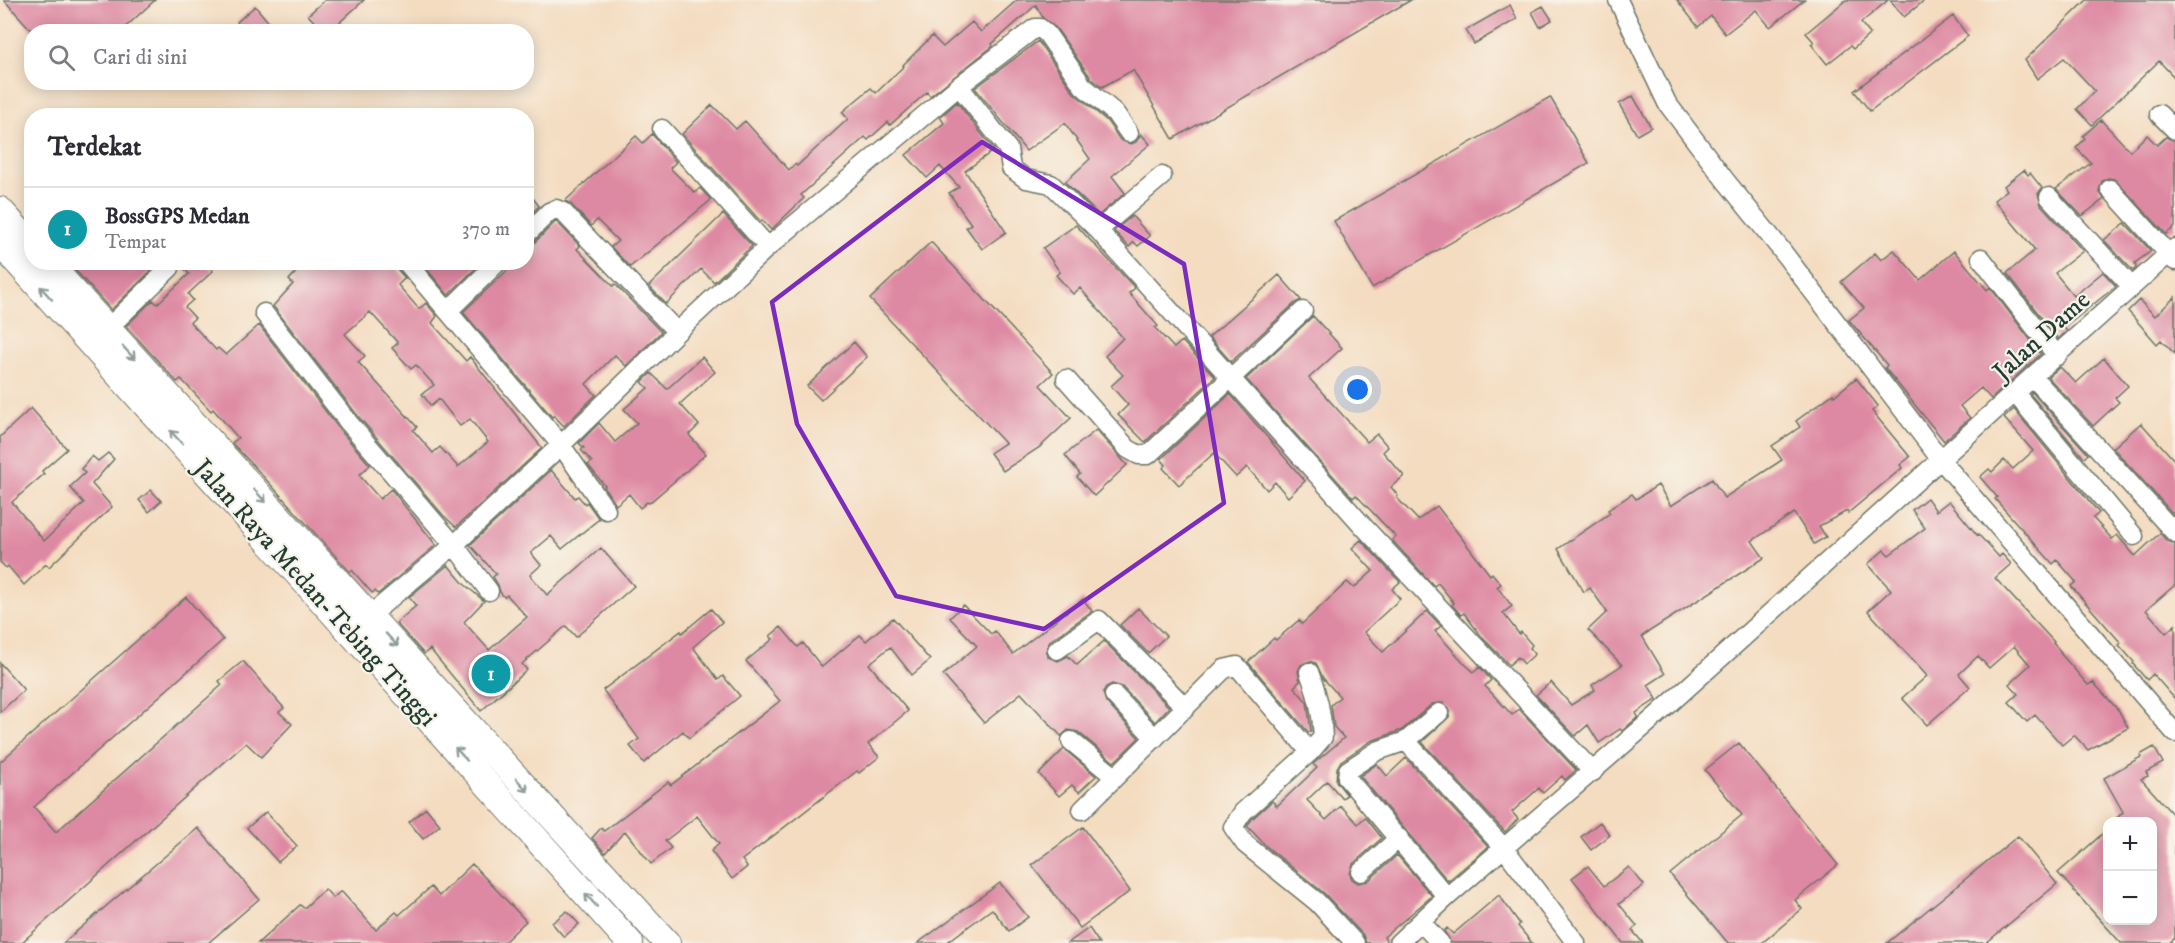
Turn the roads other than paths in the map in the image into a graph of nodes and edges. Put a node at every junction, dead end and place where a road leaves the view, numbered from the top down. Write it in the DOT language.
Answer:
graph roads {
  1 [pos="1618,0"];
  2 [pos="959,86"];
  3 [pos="2159,114"];
  4 [pos="662,129"];
  5 [pos="2175,130"];
  6 [pos="1128,133"];
  7 [pos="1162,176"];
  8 [pos="2110,189"];
  9 [pos="2049,197"];
  10 [pos="0,210"];
  11 [pos="534,227"];
  12 [pos="1098,230"];
  13 [pos="24,236"];
  14 [pos="0,243"];
  15 [pos="768,247"];
  16 [pos="2173,254"];
  17 [pos="1982,258"];
  18 [pos="24,270"];
  19 [pos="24,270"];
  20 [pos="54,270"];
  21 [pos="168,270"];
  22 [pos="413,270"];
  23 [pos="490,270"];
  24 [pos="2132,287"];
  25 [pos="448,311"];
  26 [pos="1303,311"];
  27 [pos="264,313"];
  28 [pos="107,329"];
  29 [pos="677,332"];
  30 [pos="2057,356"];
  31 [pos="2033,377"];
  32 [pos="1232,378"];
  33 [pos="1066,379"];
  34 [pos="2015,393"];
  35 [pos="561,445"];
  36 [pos="1941,460"];
  37 [pos="606,510"];
  38 [pos="2175,533"];
  39 [pos="2134,536"];
  40 [pos="454,545"];
  41 [pos="489,591"];
  42 [pos="369,616"];
  43 [pos="1057,650"];
  44 [pos="1309,672"];
  45 [pos="1114,694"];
  46 [pos="1186,708"];
  47 [pos="1439,713"];
  48 [pos="2175,733"];
  49 [pos="1155,738"];
  50 [pos="1071,741"];
  51 [pos="1406,741"];
  52 [pos="1310,752"];
  53 [pos="1593,772"];
  54 [pos="1115,777"];
  55 [pos="1082,810"];
  56 [pos="1399,838"];
  57 [pos="1504,848"];
  58 [pos="1361,872"];
  59 [pos="1447,897"];
  60 [pos="1421,922"];
  61 [pos="630,943"];
  62 [pos="667,943"];
  63 [pos="1355,943"];
  64 [pos="1398,943"];
  65 [pos="1440,943"];
  66 [pos="1576,943"];
  1 -- 36 [label="street"];
  2 -- 6 [label="street"];
  2 -- 12 [label="street"];
  2 -- 15 [label="street"];
  3 -- 5 [label="street"];
  4 -- 15 [label="street"];
  7 -- 12 [label="street"];
  8 -- 16 [label="street"];
  9 -- 24 [label="street"];
  10 -- 13 [label="highway"];
  11 -- 29 [label="street"];
  12 -- 32 [label="street"];
  19 -- 14 [label="highway, Jalan Raya Medan-Tebing Tinggi, one-way"];
  15 -- 29 [label="street"];
  16 -- 24 [label="street, Jalan Dame"];
  17 -- 30 [label="street"];
  61 -- 18 [label="highway, Jalan Raya Medan-Tebing Tinggi, one-way"];
  20 -- 28 [label="highway, Jalan Raya Medan-Tebing Tinggi"];
  21 -- 28 [label="street"];
  22 -- 25 [label="street"];
  23 -- 25 [label="street"];
  24 -- 30 [label="street, Jalan Dame"];
  25 -- 35 [label="street"];
  26 -- 32 [label="street"];
  27 -- 40 [label="street"];
  28 -- 42 [label="highway, Jalan Raya Medan-Tebing Tinggi, one-way"];
  29 -- 35 [label="street"];
  30 -- 31 [label="street, Jalan Dame"];
  31 -- 34 [label="street, Jalan Dame"];
  31 -- 38 [label="street"];
  32 -- 33 [label="street"];
  32 -- 53 [label="street"];
  34 -- 36 [label="street, Jalan Dame"];
  34 -- 39 [label="street"];
  35 -- 37 [label="street"];
  35 -- 40 [label="street"];
  36 -- 48 [label="street"];
  36 -- 53 [label="street, Jalan Dame"];
  40 -- 41 [label="street"];
  40 -- 42 [label="street"];
  42 -- 62 [label="highway, Jalan Raya Medan-Tebing Tinggi, one-way"];
  43 -- 46 [label="street"];
  44 -- 52 [label="street"];
  45 -- 49 [label="street"];
  46 -- 49 [label="street"];
  46 -- 52 [label="street"];
  47 -- 51 [label="street"];
  49 -- 54 [label="street"];
  50 -- 54 [label="street"];
  51 -- 56 [label="street"];
  51 -- 57 [label="street"];
  52 -- 63 [label="street"];
  53 -- 57 [label="street, Jalan Dame"];
  54 -- 55 [label="street"];
  56 -- 58 [label="street"];
  56 -- 59 [label="street"];
  57 -- 59 [label="street, Jalan Dame"];
  57 -- 66 [label="street"];
  59 -- 60 [label="street, Jalan Dame"];
  60 -- 64 [label="street, Jalan Dame"];
  60 -- 65 [label="street"];
}
